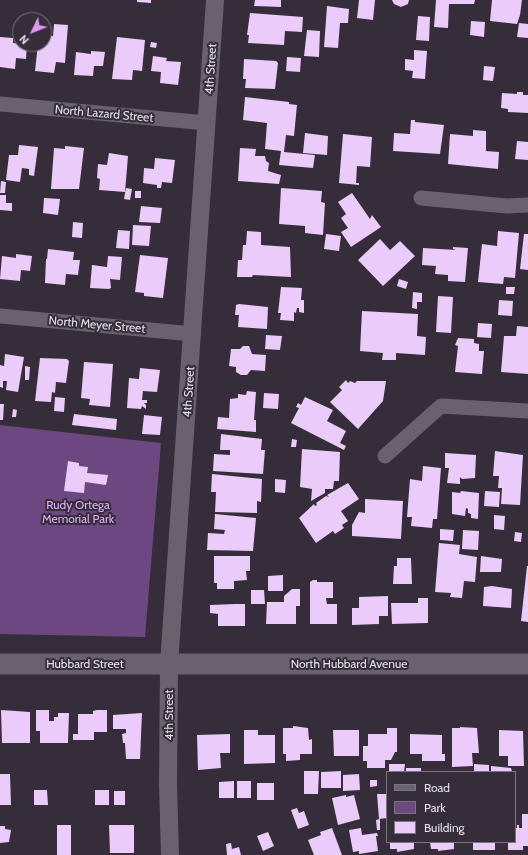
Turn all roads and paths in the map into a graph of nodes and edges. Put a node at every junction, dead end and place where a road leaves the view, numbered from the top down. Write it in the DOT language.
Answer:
graph roads {
  1 [pos="215,0"];
  2 [pos="0,104"];
  3 [pos="207,123"];
  4 [pos="421,198"];
  5 [pos="528,205"];
  6 [pos="0,316"];
  7 [pos="193,334"];
  8 [pos="528,411"];
  9 [pos="385,456"];
  10 [pos="0,664"];
  11 [pos="169,664"];
  12 [pos="528,664"];
  13 [pos="170,855"];
  1 -- 3 [label="street, 4th Street"];
  2 -- 3 [label="street, North Lazard Street"];
  3 -- 7 [label="street, 4th Street"];
  4 -- 5 [label="street"];
  6 -- 7 [label="street, North Meyer Street"];
  7 -- 11 [label="street, 4th Street"];
  8 -- 9 [label="street"];
  10 -- 11 [label="main road, Hubbard Street"];
  11 -- 12 [label="main road, North Hubbard Avenue"];
  11 -- 13 [label="street, 4th Street"];
}
